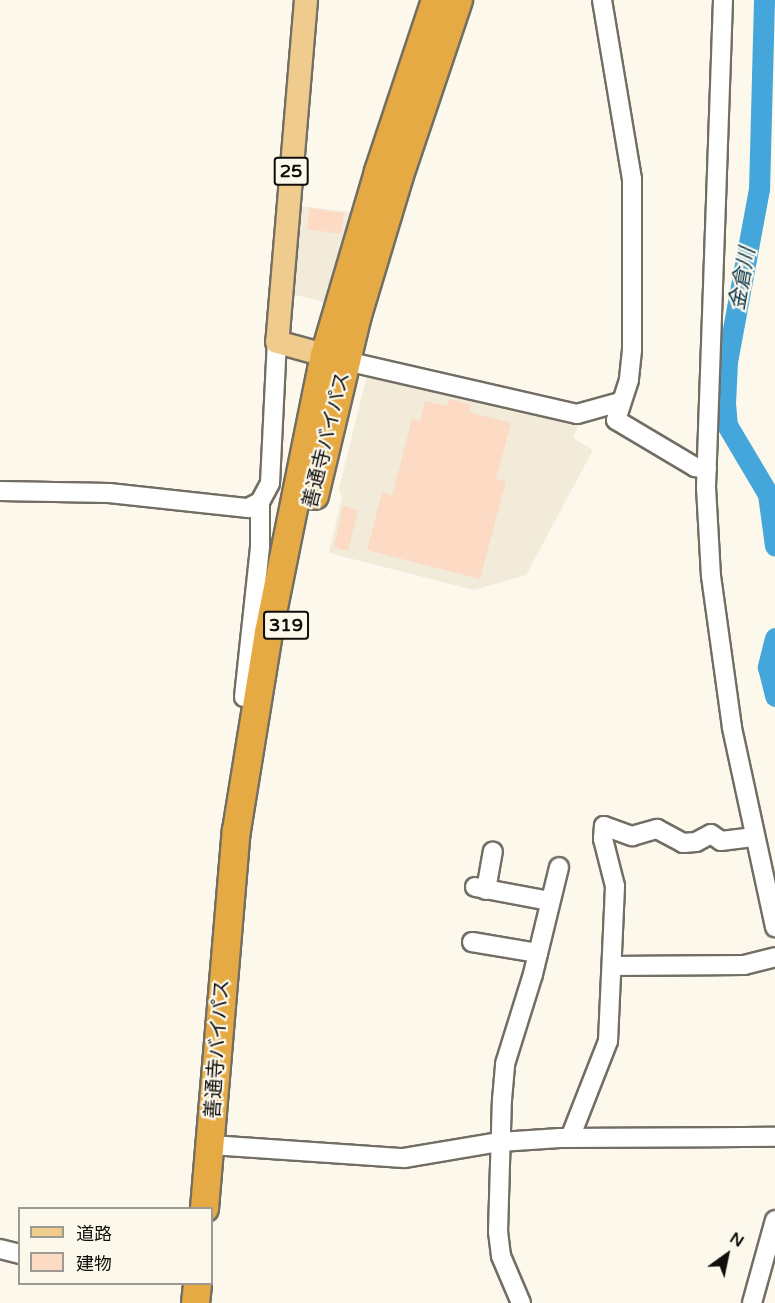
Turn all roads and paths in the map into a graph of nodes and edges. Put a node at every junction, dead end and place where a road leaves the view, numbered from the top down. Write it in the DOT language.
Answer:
graph roads {
  1 [pos="306,0"];
  2 [pos="435,0"];
  3 [pos="458,0"];
  4 [pos="602,0"];
  5 [pos="723,0"];
  6 [pos="277,342"];
  7 [pos="335,358"];
  8 [pos="620,402"];
  9 [pos="707,469"];
  10 [pos="0,490"];
  11 [pos="260,502"];
  12 [pos="244,697"];
  13 [pos="755,837"];
  14 [pos="493,852"];
  15 [pos="559,867"];
  16 [pos="549,901"];
  17 [pos="775,927"];
  18 [pos="472,942"];
  19 [pos="538,953"];
  20 [pos="775,957"];
  21 [pos="612,966"];
  22 [pos="775,1137"];
  23 [pos="570,1138"];
  24 [pos="500,1142"];
  25 [pos="211,1145"];
  26 [pos="204,1207"];
  27 [pos="775,1220"];
  28 [pos="0,1249"];
  29 [pos="18,1254"];
  30 [pos="197,1285"];
  31 [pos="195,1303"];
  32 [pos="521,1303"];
  33 [pos="752,1303"];
  1 -- 6 [label="main road, 25"];
  2 -- 7 [label="highway, 善通寺バイパス / 319"];
  3 -- 7 [label="highway, 善通寺バイパス / 319"];
  4 -- 8 [label="street"];
  5 -- 9 [label="street"];
  6 -- 7 [label="main road"];
  6 -- 11 [label="street"];
  7 -- 8 [label="street"];
  7 -- 25 [label="highway, 善通寺バイパス / 319"];
  8 -- 9 [label="street"];
  9 -- 13 [label="street"];
  10 -- 11 [label="street"];
  11 -- 12 [label="street"];
  13 -- 17 [label="street"];
  13 -- 21 [label="street"];
  14 -- 16 [label="street"];
  15 -- 16 [label="street"];
  16 -- 19 [label="street"];
  18 -- 19 [label="street"];
  19 -- 24 [label="street"];
  20 -- 21 [label="street"];
  21 -- 23 [label="street"];
  22 -- 23 [label="street"];
  23 -- 24 [label="street"];
  24 -- 25 [label="street"];
  24 -- 32 [label="street"];
  25 -- 26 [label="highway, 善通寺バイパス / 319"];
  27 -- 33 [label="street"];
  28 -- 29 [label="street"];
  30 -- 31 [label="highway"];
}
